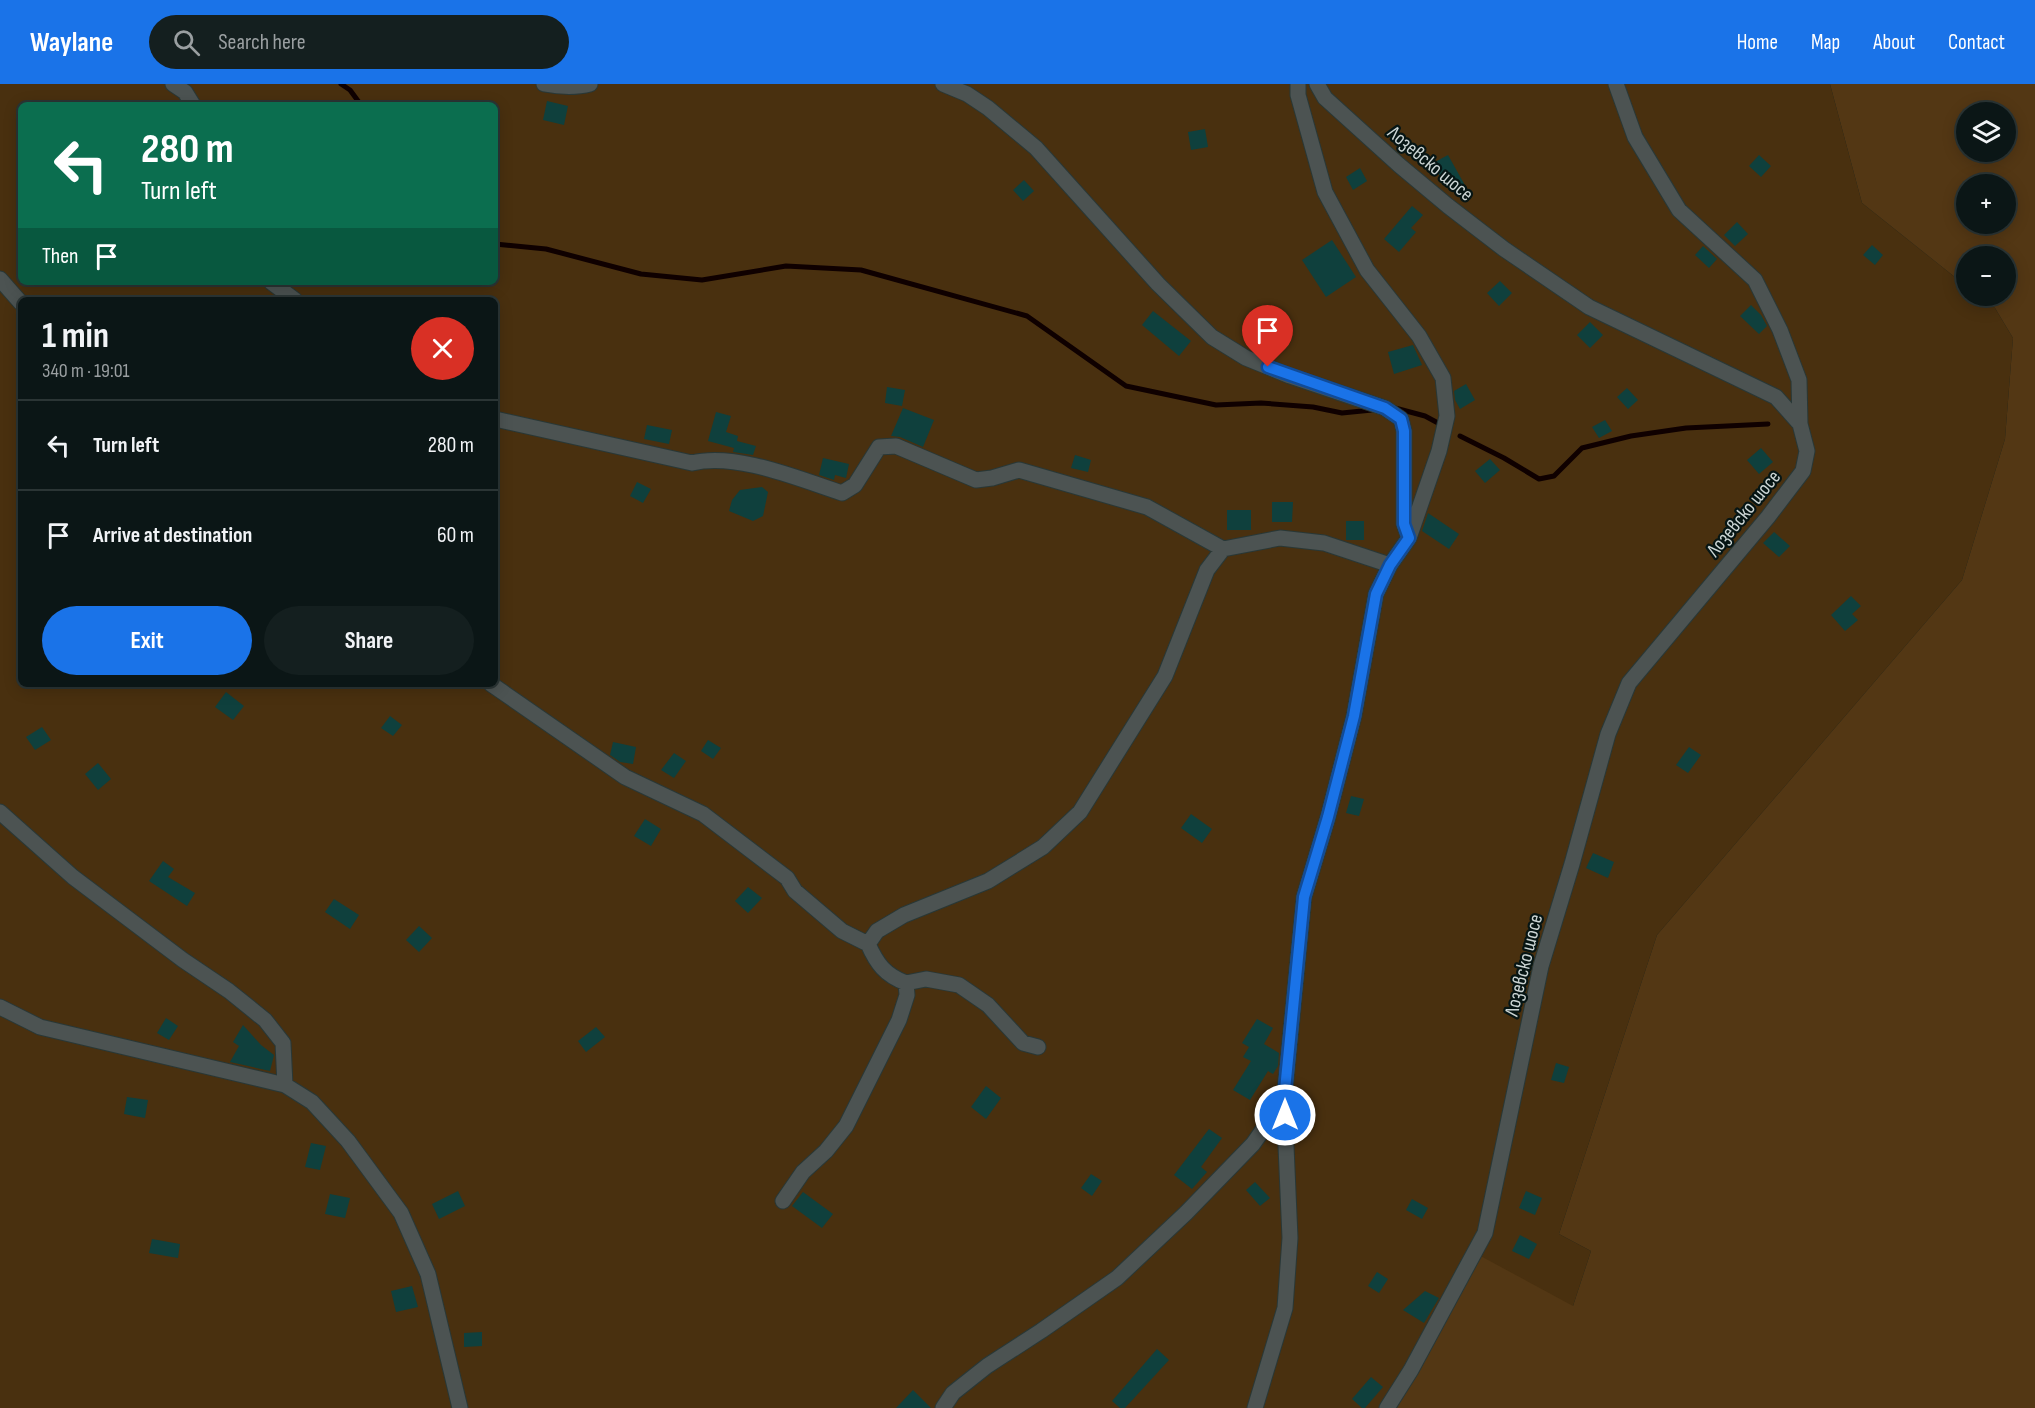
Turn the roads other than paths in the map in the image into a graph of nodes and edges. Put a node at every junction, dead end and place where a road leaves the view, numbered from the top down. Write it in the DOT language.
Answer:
graph roads {
  1 [pos="173,84"];
  2 [pos="544,84"];
  3 [pos="590,84"];
  4 [pos="943,84"];
  5 [pos="1298,84"];
  6 [pos="1317,84"];
  7 [pos="1616,84"];
  8 [pos="191,102"];
  9 [pos="0,279"];
  10 [pos="275,285"];
  11 [pos="291,297"];
  12 [pos="18,300"];
  13 [pos="498,420"];
  14 [pos="1800,424"];
  15 [pos="1409,538"];
  16 [pos="1222,549"];
  17 [pos="1390,565"];
  18 [pos="495,687"];
  19 [pos="0,812"];
  20 [pos="868,944"];
  21 [pos="906,983"];
  22 [pos="0,1007"];
  23 [pos="1038,1047"];
  24 [pos="285,1085"];
  25 [pos="1284,1100"];
  26 [pos="783,1201"];
  27 [pos="460,1408"];
  28 [pos="943,1408"];
  29 [pos="1255,1408"];
  30 [pos="1387,1408"];
  1 -- 8 [label="street"];
  2 -- 3 [label="street"];
  4 -- 15 [label="street"];
  5 -- 15 [label="street"];
  6 -- 14 [label="street, Лозевско шосе"];
  7 -- 14 [label="street"];
  9 -- 12 [label="street"];
  10 -- 11 [label="street"];
  13 -- 16 [label="street"];
  14 -- 30 [label="street, Лозевско шосе"];
  15 -- 17 [label="street"];
  16 -- 17 [label="street"];
  16 -- 20 [label="street"];
  17 -- 25 [label="street"];
  18 -- 20 [label="street"];
  19 -- 24 [label="street"];
  20 -- 21 [label="street"];
  21 -- 23 [label="street"];
  21 -- 26 [label="street"];
  22 -- 24 [label="street"];
  24 -- 27 [label="street"];
  25 -- 28 [label="street"];
  25 -- 29 [label="street"];
}
